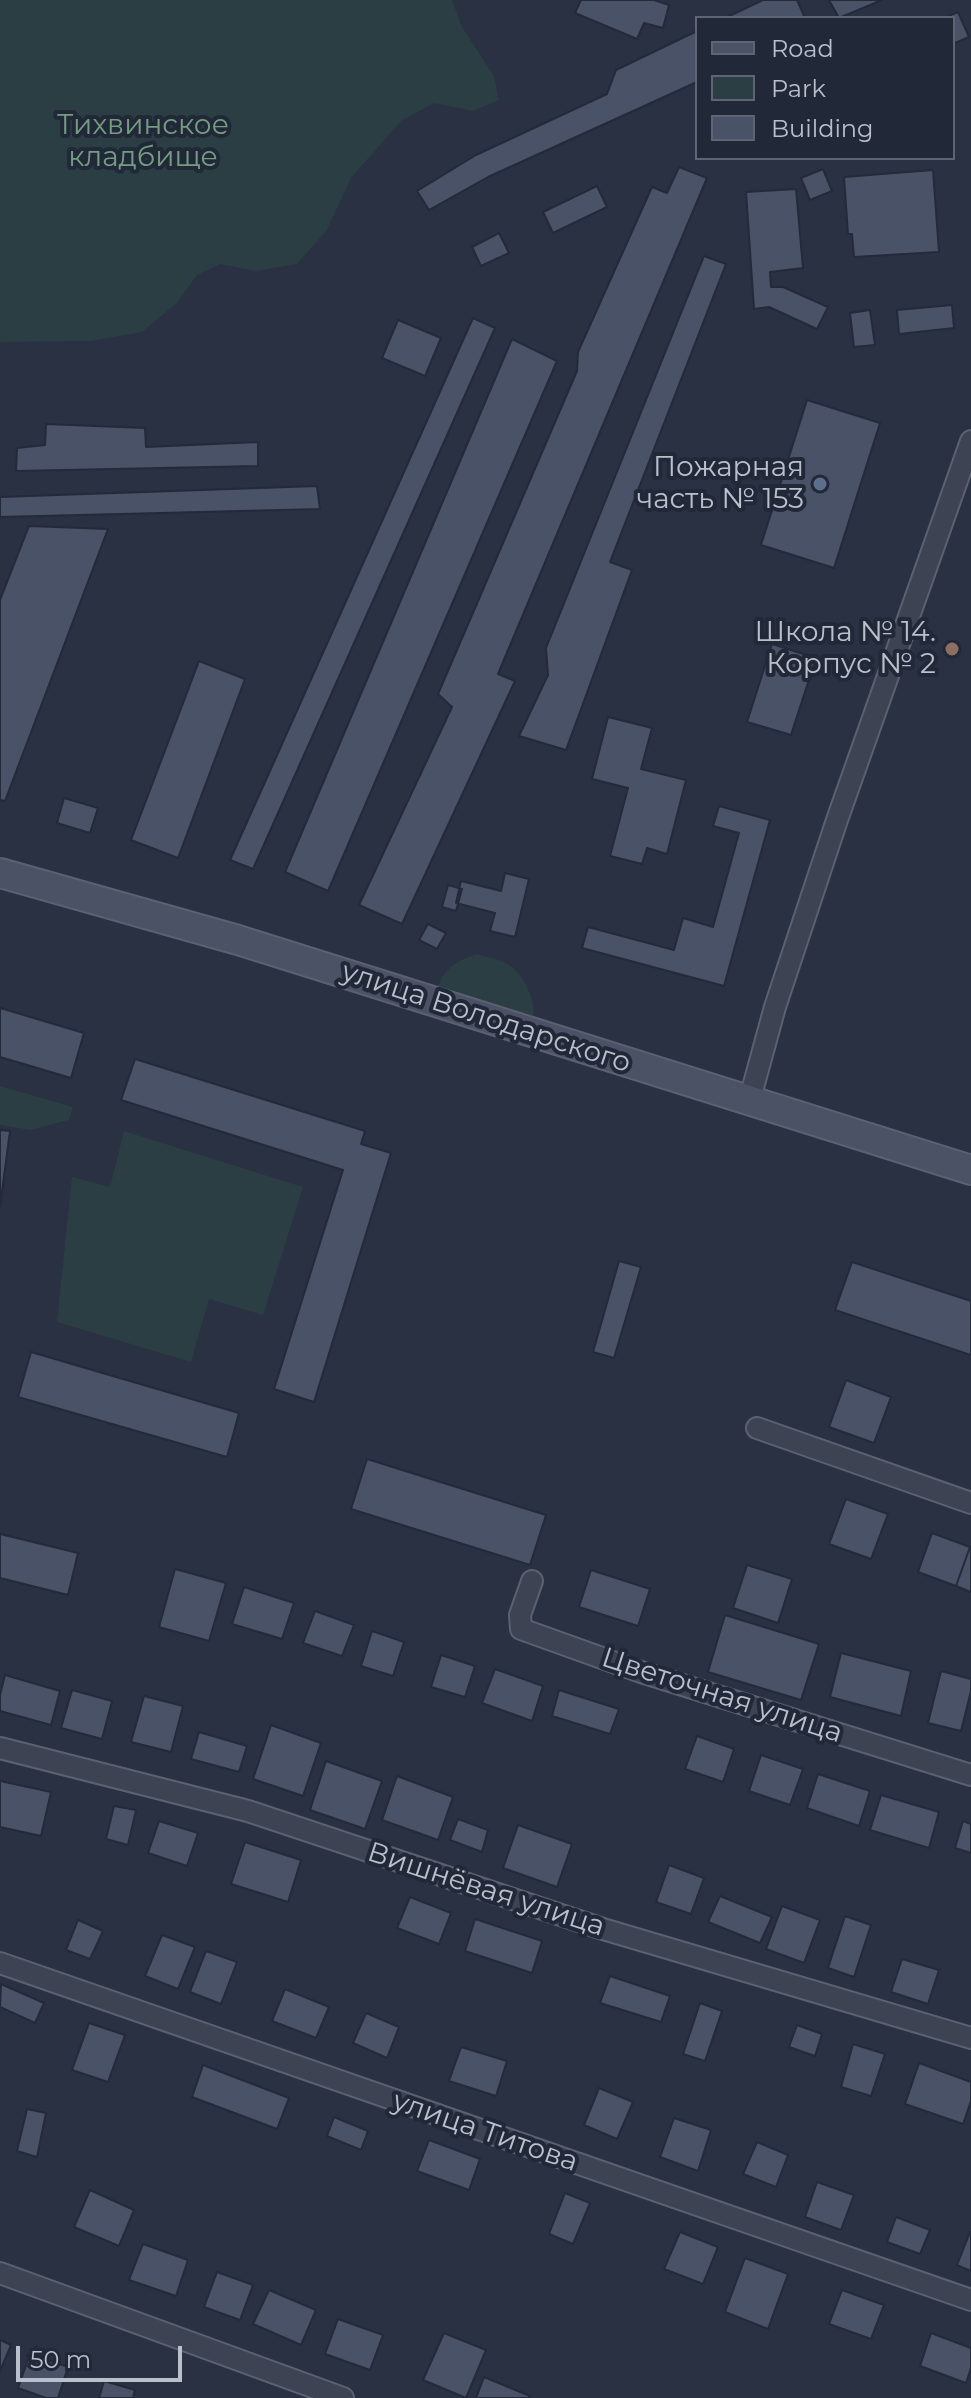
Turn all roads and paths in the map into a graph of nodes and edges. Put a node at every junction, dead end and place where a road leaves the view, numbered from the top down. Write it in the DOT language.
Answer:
graph roads {
  1 [pos="971,441"];
  2 [pos="0,873"];
  3 [pos="749,1102"];
  4 [pos="971,1170"];
  5 [pos="757,1428"];
  6 [pos="971,1503"];
  7 [pos="532,1581"];
  8 [pos="0,1748"];
  9 [pos="971,1775"];
  10 [pos="0,1963"];
  11 [pos="971,2038"];
  12 [pos="0,2273"];
  13 [pos="971,2300"];
  14 [pos="343,2398"];
  1 -- 3 [label="street"];
  2 -- 3 [label="main road, улица Володарского"];
  3 -- 4 [label="main road, улица Володарского"];
  5 -- 6 [label="street"];
  7 -- 9 [label="street, Цветочная улица"];
  8 -- 11 [label="street, Вишнёвая улица"];
  10 -- 13 [label="street, улица Титова"];
  12 -- 14 [label="street"];
}
